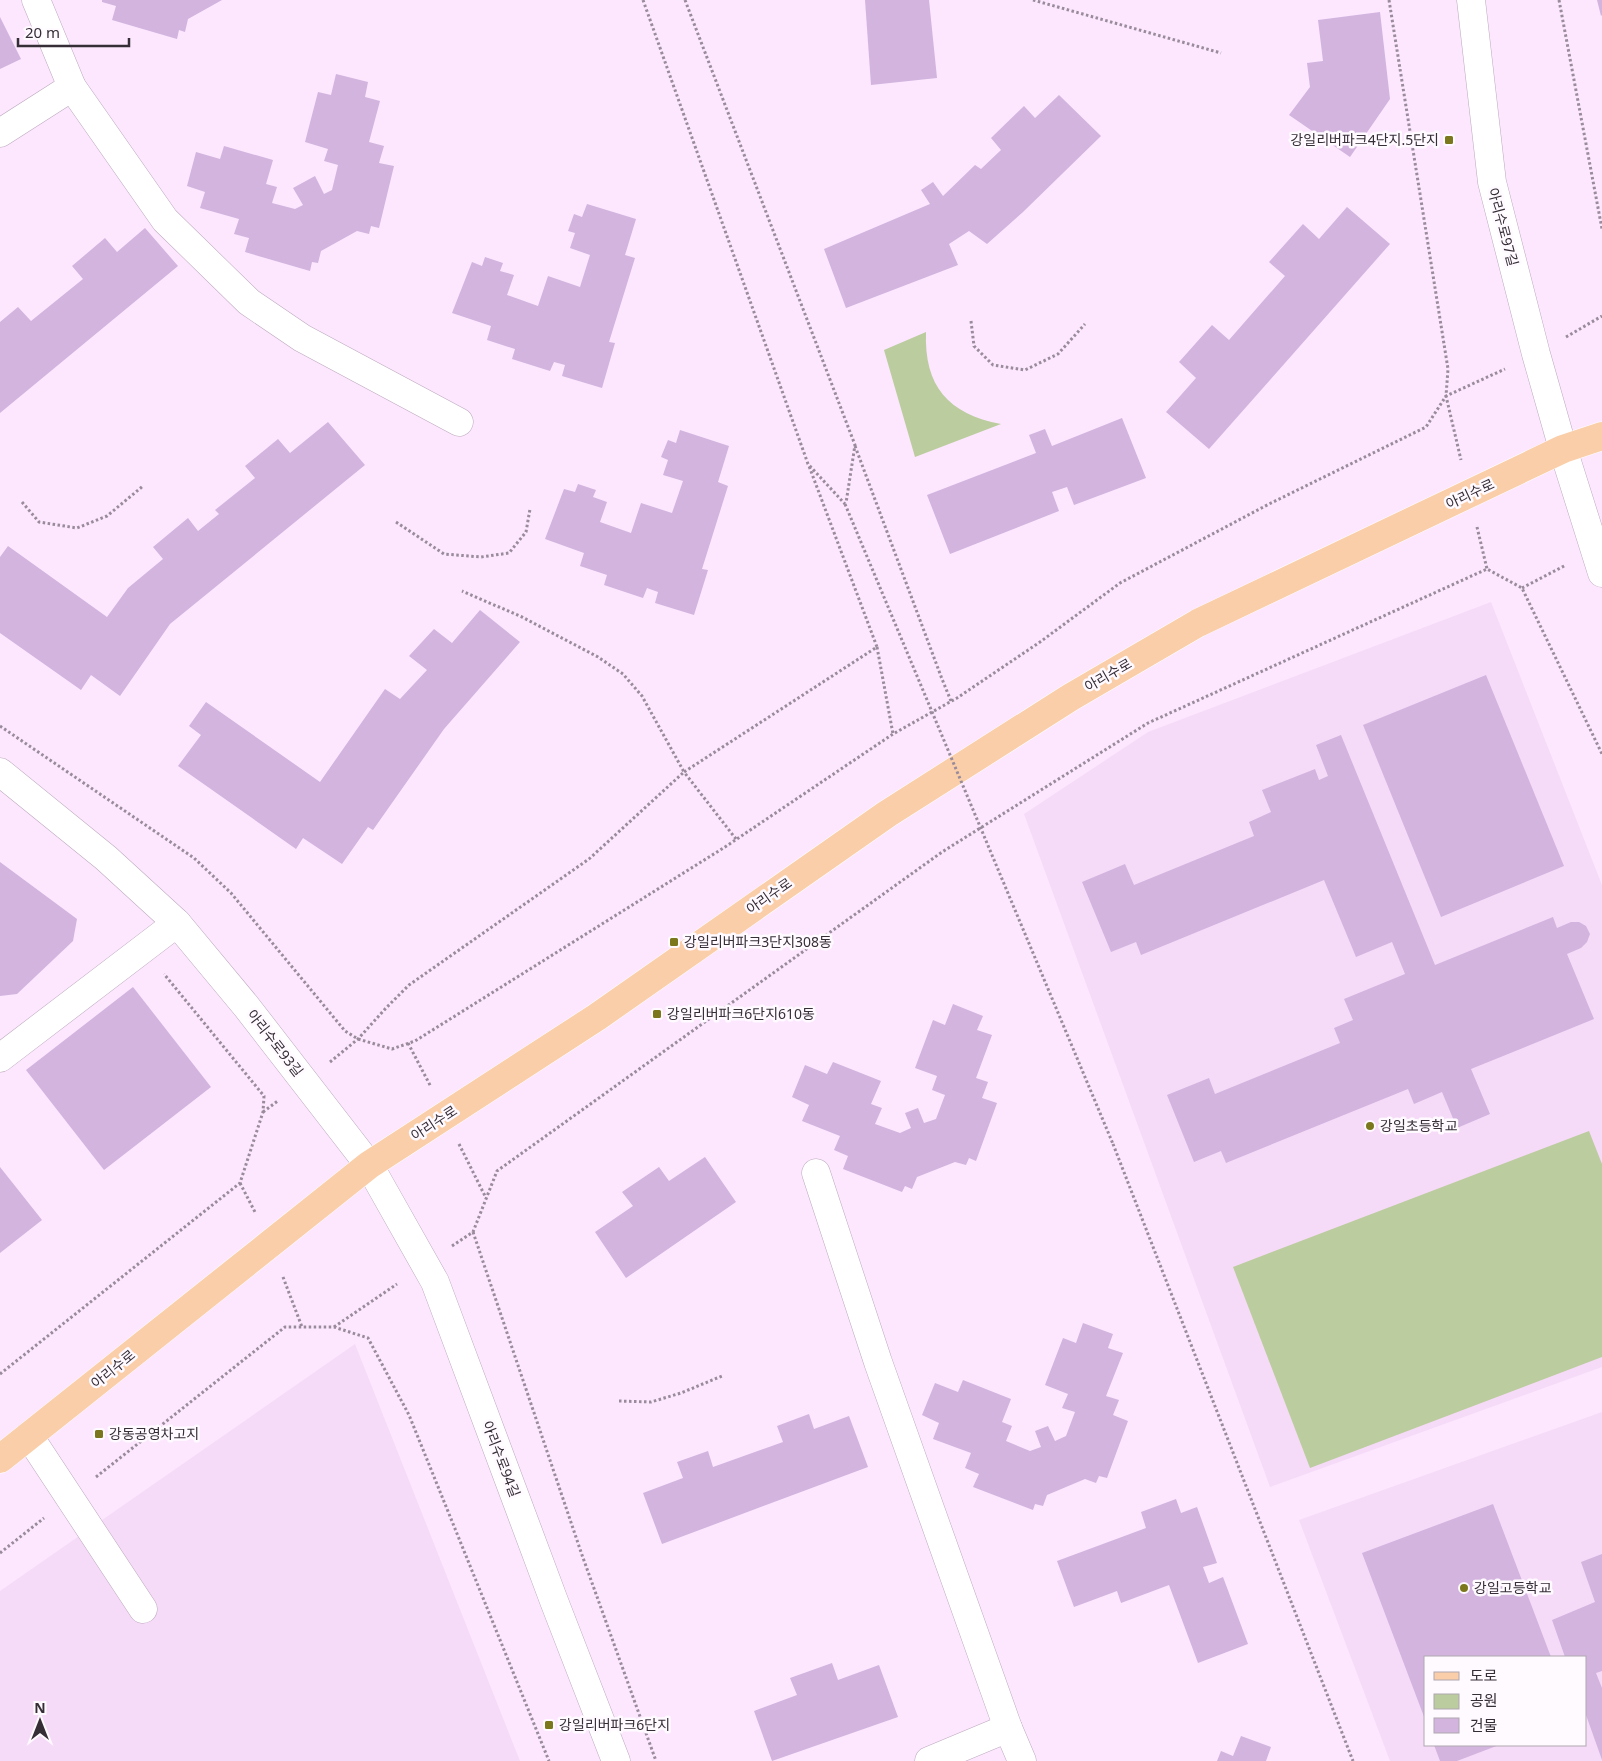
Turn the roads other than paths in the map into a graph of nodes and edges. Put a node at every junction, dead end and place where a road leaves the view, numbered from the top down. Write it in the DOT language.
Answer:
graph roads {
  1 [pos="36,0"];
  2 [pos="1471,0"];
  3 [pos="72,87"];
  4 [pos="0,134"];
  5 [pos="459,422"];
  6 [pos="1602,436"];
  7 [pos="1563,449"];
  8 [pos="1598,561"];
  9 [pos="0,772"];
  10 [pos="177,923"];
  11 [pos="0,1058"];
  12 [pos="369,1165"];
  13 [pos="816,1173"];
  14 [pos="29,1436"];
  15 [pos="0,1459"];
  16 [pos="143,1609"];
  17 [pos="1008,1728"];
  18 [pos="616,1761"];
  19 [pos="929,1761"];
  20 [pos="1022,1761"];
  1 -- 3 [label="street"];
  2 -- 7 [label="street, 아리수로97길"];
  3 -- 4 [label="street"];
  3 -- 5 [label="street"];
  6 -- 7 [label="main road, 아리수로"];
  7 -- 8 [label="street, 아리수로97길"];
  7 -- 12 [label="main road, 아리수로"];
  9 -- 10 [label="street, 아리수로93길"];
  10 -- 11 [label="street"];
  10 -- 12 [label="street, 아리수로93길"];
  12 -- 14 [label="main road, 아리수로"];
  12 -- 18 [label="street, 아리수로94길"];
  13 -- 17 [label="street"];
  14 -- 15 [label="main road, 아리수로"];
  14 -- 16 [label="street"];
  17 -- 19 [label="street"];
  17 -- 20 [label="street"];
}
